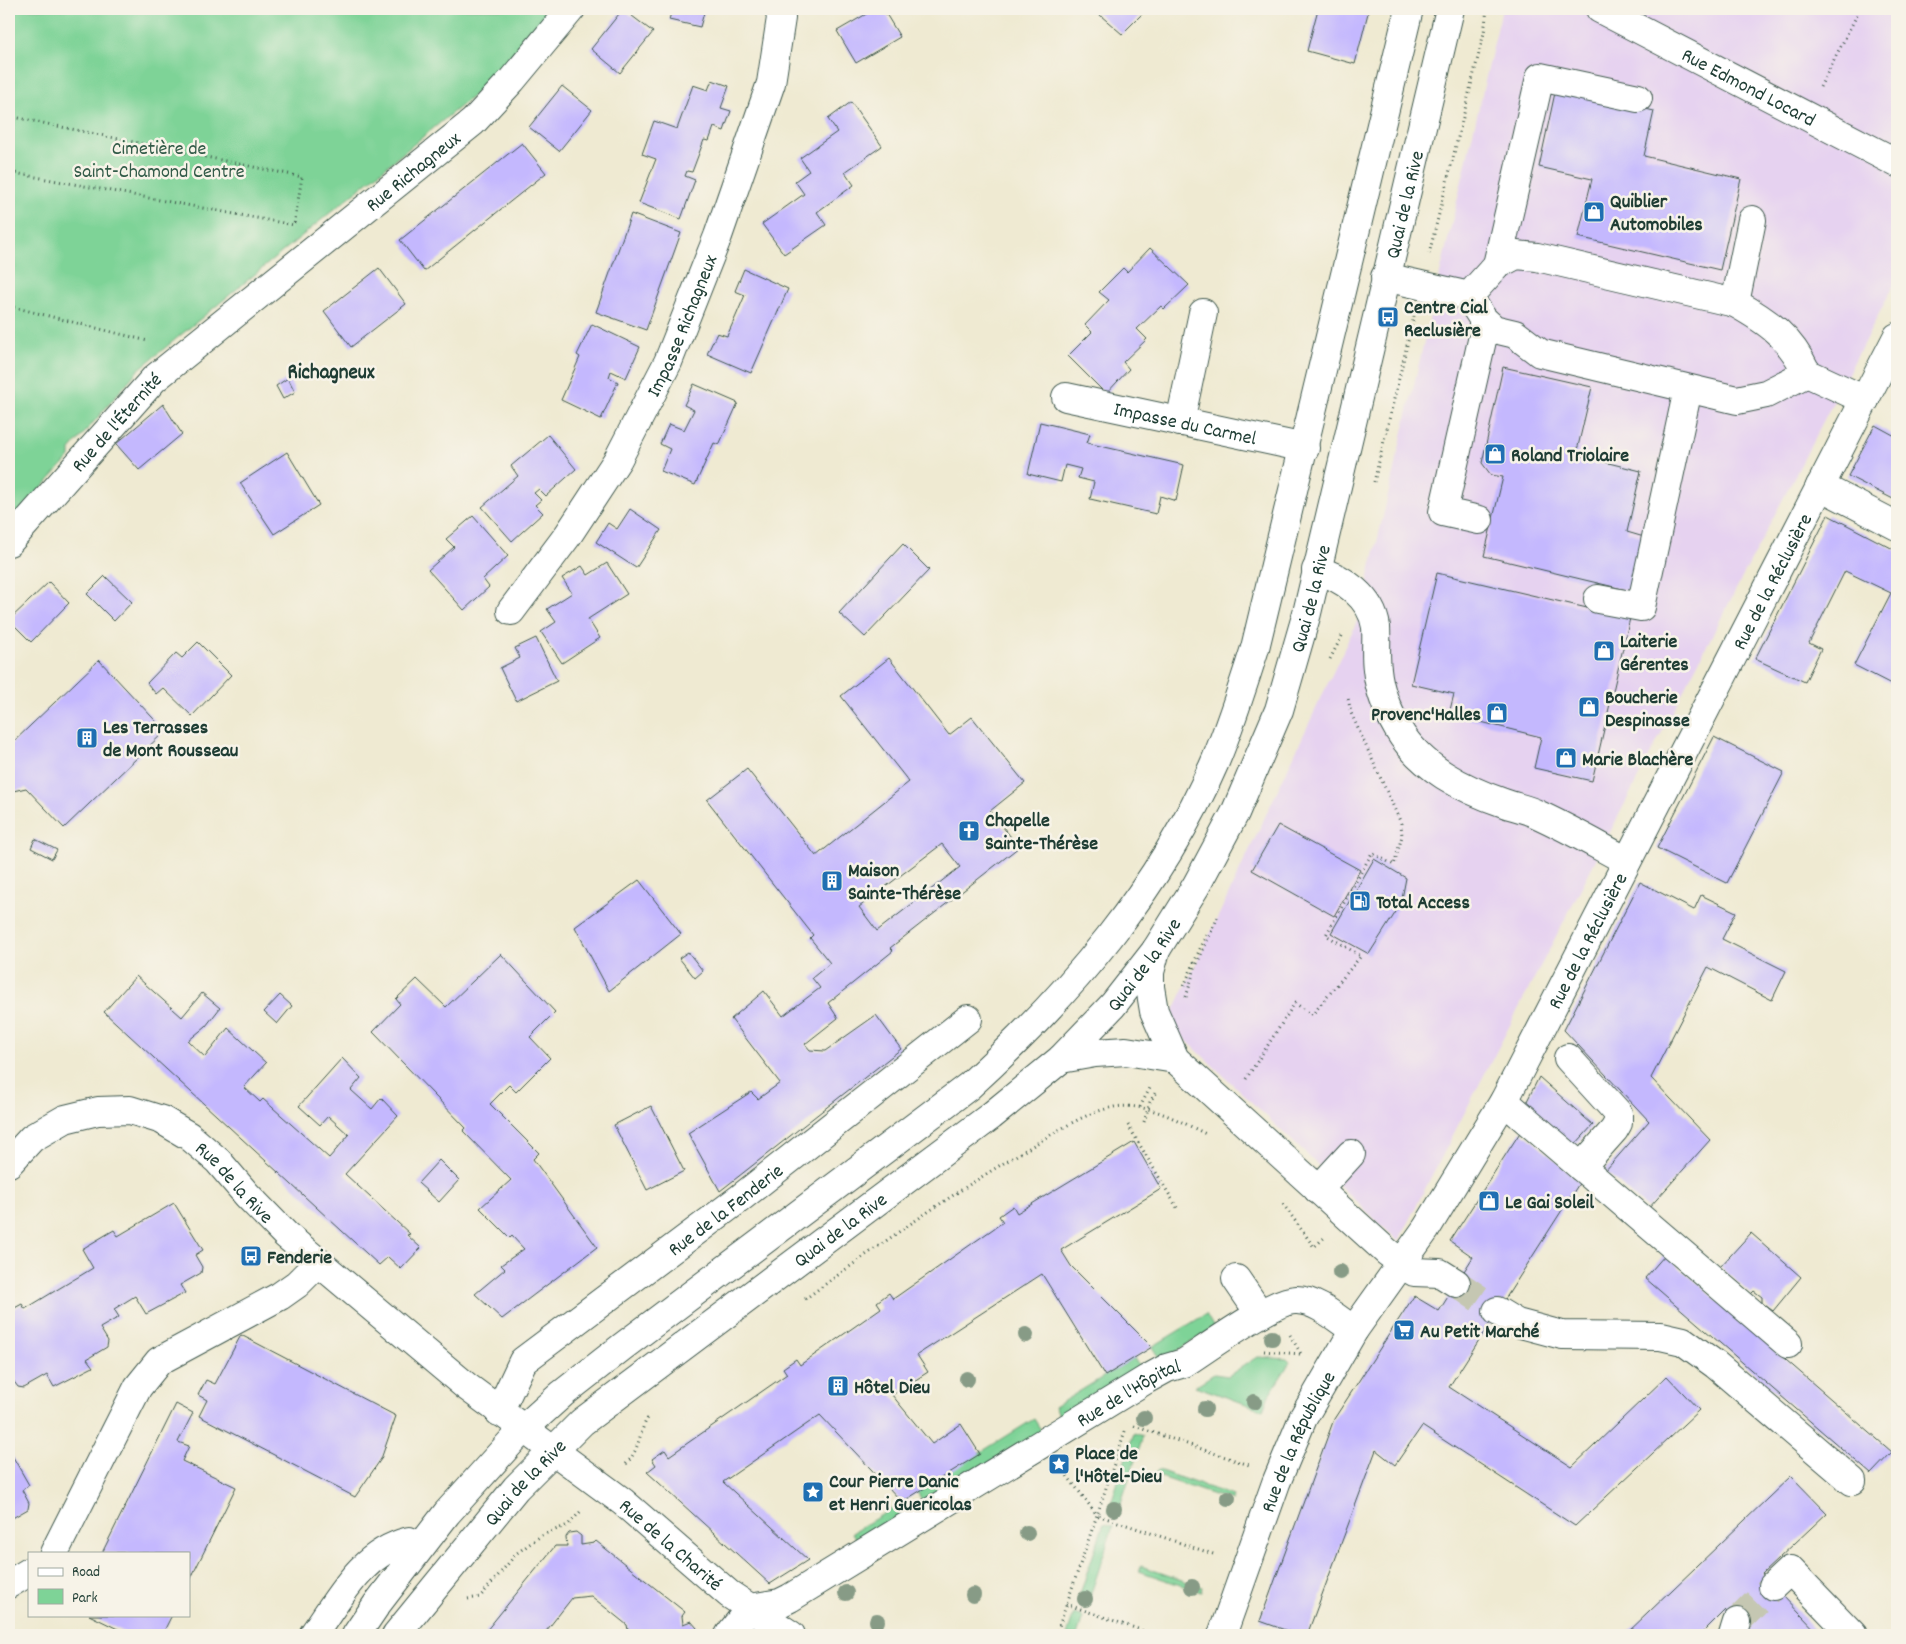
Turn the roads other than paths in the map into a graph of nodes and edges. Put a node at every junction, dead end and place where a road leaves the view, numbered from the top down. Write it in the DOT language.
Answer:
graph roads {
  1 [pos="571,9"];
  2 [pos="779,9"];
  3 [pos="1409,9"];
  4 [pos="1450,9"];
  5 [pos="1615,12"];
  6 [pos="1638,98"];
  7 [pos="1897,163"];
  8 [pos="1752,220"];
  9 [pos="1497,265"];
  10 [pos="1385,277"];
  11 [pos="1469,296"];
  12 [pos="1735,303"];
  13 [pos="236,313"];
  14 [pos="1203,313"];
  15 [pos="1483,319"];
  16 [pos="1897,337"];
  17 [pos="1806,373"];
  18 [pos="1688,389"];
  19 [pos="1066,397"];
  20 [pos="1865,400"];
  21 [pos="1180,422"];
  22 [pos="1305,448"];
  23 [pos="1820,486"];
  24 [pos="1479,520"];
  25 [pos="1897,526"];
  26 [pos="9,542"];
  27 [pos="1316,570"];
  28 [pos="1598,598"];
  29 [pos="510,612"];
  30 [pos="1627,862"];
  31 [pos="1156,950"];
  32 [pos="968,1019"];
  33 [pos="1568,1058"];
  34 [pos="1061,1059"];
  35 [pos="1177,1061"];
  36 [pos="1504,1101"];
  37 [pos="1345,1160"];
  38 [pos="9,1163"];
  39 [pos="1581,1167"];
  40 [pos="1318,1190"];
  41 [pos="318,1263"];
  42 [pos="1403,1264"];
  43 [pos="1236,1279"];
  44 [pos="1456,1283"];
  45 [pos="1497,1311"];
  46 [pos="1260,1314"];
  47 [pos="1354,1330"];
  48 [pos="1788,1344"];
  49 [pos="499,1412"];
  50 [pos="522,1430"];
  51 [pos="552,1451"];
  52 [pos="1852,1481"];
  53 [pos="420,1546"];
  54 [pos="55,1552"];
  55 [pos="28,1573"];
  56 [pos="9,1584"];
  57 [pos="1773,1586"];
  58 [pos="750,1608"];
  59 [pos="402,1632"];
  60 [pos="314,1635"];
  61 [pos="356,1635"];
  62 [pos="729,1635"];
  63 [pos="791,1635"];
  64 [pos="1222,1635"];
  65 [pos="1853,1635"];
  1 -- 13 [label="street, Rue Richagneux"];
  2 -- 29 [label="street, Impasse Richagneux"];
  3 -- 22 [label="street, Quai de la Rive"];
  4 -- 10 [label="street, Quai de la Rive"];
  5 -- 7 [label="street, Rue Edmond Locard"];
  6 -- 9 [label="street"];
  8 -- 12 [label="street"];
  9 -- 11 [label="street"];
  9 -- 12 [label="street"];
  10 -- 11 [label="street"];
  10 -- 27 [label="street, Quai de la Rive"];
  11 -- 15 [label="street"];
  12 -- 17 [label="street"];
  13 -- 26 [label="street, Rue de l'Éternité"];
  14 -- 21 [label="street"];
  15 -- 18 [label="street"];
  15 -- 24 [label="street"];
  16 -- 20 [label="street, Rue de la Réclusière"];
  17 -- 18 [label="street"];
  17 -- 20 [label="street"];
  18 -- 28 [label="street"];
  19 -- 21 [label="street, Impasse du Carmel"];
  20 -- 23 [label="street, Rue de la Réclusière"];
  21 -- 22 [label="street, Impasse du Carmel"];
  22 -- 50 [label="street, Quai de la Rive"];
  23 -- 25 [label="street"];
  23 -- 30 [label="street, Rue de la Réclusière"];
  27 -- 30 [label="street"];
  27 -- 31 [label="street, Quai de la Rive"];
  30 -- 36 [label="street, Rue de la Réclusière"];
  31 -- 34 [label="street, Quai de la Rive"];
  31 -- 35 [label="street"];
  32 -- 49 [label="street, Rue de la Fenderie"];
  33 -- 39 [label="street"];
  34 -- 35 [label="street"];
  34 -- 51 [label="street, Quai de la Rive"];
  35 -- 40 [label="street"];
  36 -- 39 [label="street"];
  36 -- 42 [label="street, Rue de la Réclusière"];
  37 -- 40 [label="street"];
  38 -- 41 [label="street, Rue de la Rive"];
  39 -- 48 [label="street"];
  40 -- 42 [label="street"];
  41 -- 49 [label="street, Rue de la Rive"];
  41 -- 54 [label="street"];
  42 -- 44 [label="street"];
  42 -- 47 [label="street, Rue de la République"];
  43 -- 46 [label="street"];
  45 -- 52 [label="street"];
  46 -- 47 [label="street, Rue de l'Hôpital"];
  46 -- 58 [label="street, Rue de l'Hôpital"];
  47 -- 64 [label="street, Rue de la République"];
  49 -- 50 [label="street, Rue de la Rive"];
  50 -- 51 [label="street, Rue de la Rive"];
  50 -- 53 [label="street, Quai de la Rive"];
  51 -- 58 [label="street, Rue de la Charité"];
  51 -- 59 [label="street, Quai de la Rive"];
  53 -- 60 [label="street"];
  53 -- 61 [label="street, Quai de la Rive"];
  55 -- 56 [label="street"];
  57 -- 65 [label="street"];
  58 -- 62 [label="street"];
  58 -- 63 [label="street, Rue de la Charité"];
}
